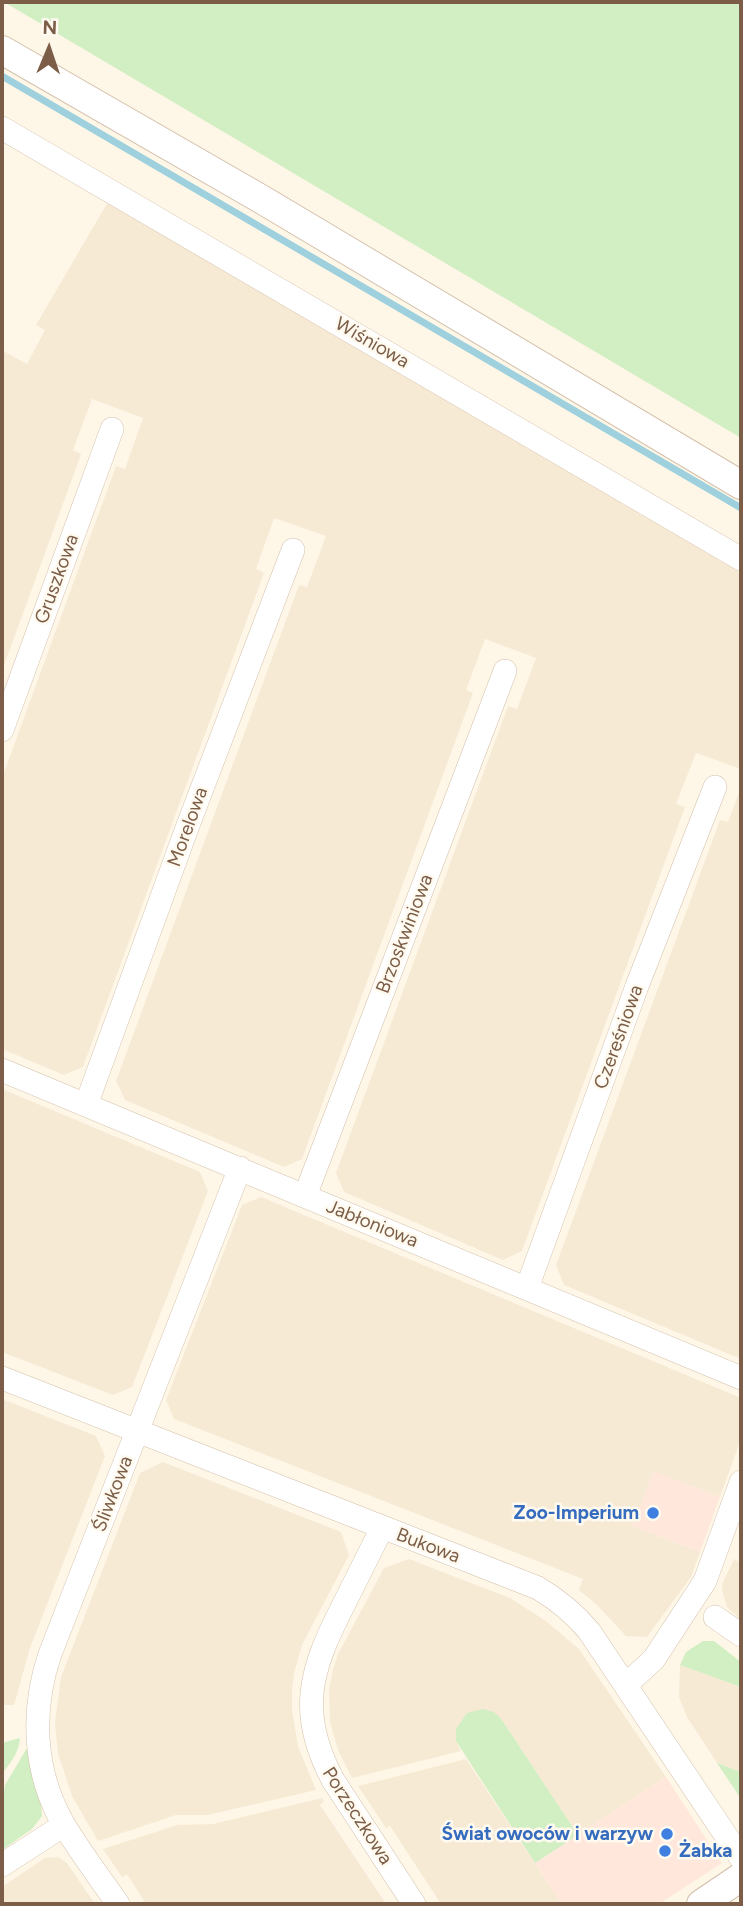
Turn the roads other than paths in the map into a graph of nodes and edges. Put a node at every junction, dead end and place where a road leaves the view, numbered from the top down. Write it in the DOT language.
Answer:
graph roads {
  1 [pos="2,50"];
  2 [pos="2,128"];
  3 [pos="112,429"];
  4 [pos="741,485"];
  5 [pos="293,550"];
  6 [pos="741,559"];
  7 [pos="505,671"];
  8 [pos="2,730"];
  9 [pos="715,787"];
  10 [pos="2,1070"];
  11 [pos="86,1105"];
  12 [pos="240,1168"];
  13 [pos="305,1196"];
  14 [pos="527,1288"];
  15 [pos="2,1378"];
  16 [pos="741,1378"];
  17 [pos="138,1431"];
  18 [pos="741,1482"];
  19 [pos="382,1528"];
  20 [pos="715,1617"];
  21 [pos="741,1635"];
  22 [pos="627,1684"];
  23 [pos="64,1825"];
  24 [pos="741,1858"];
  25 [pos="2,1865"];
  26 [pos="741,1877"];
  27 [pos="118,1904"];
  28 [pos="414,1904"];
  29 [pos="701,1904"];
  1 -- 4 [label="street"];
  2 -- 6 [label="street, Wiśniowa"];
  3 -- 8 [label="street, Gruszkowa"];
  5 -- 11 [label="street, Morelowa"];
  7 -- 13 [label="street, Brzoskwiniowa"];
  9 -- 14 [label="street, Czereśniowa"];
  10 -- 11 [label="street, Jabłoniowa"];
  11 -- 12 [label="street, Jabłoniowa"];
  12 -- 13 [label="street, Jabłoniowa"];
  12 -- 17 [label="street, Śliwkowa"];
  13 -- 14 [label="street, Jabłoniowa"];
  14 -- 16 [label="street, Jabłoniowa"];
  15 -- 17 [label="street, Bukowa"];
  17 -- 19 [label="street, Bukowa"];
  17 -- 23 [label="street, Śliwkowa"];
  18 -- 22 [label="street"];
  19 -- 22 [label="street, Bukowa"];
  19 -- 28 [label="street, Porzeczkowa"];
  20 -- 21 [label="street"];
  22 -- 24 [label="street, Bukowa"];
  23 -- 25 [label="street"];
  23 -- 27 [label="street, Śliwkowa"];
  26 -- 29 [label="street"];
}
